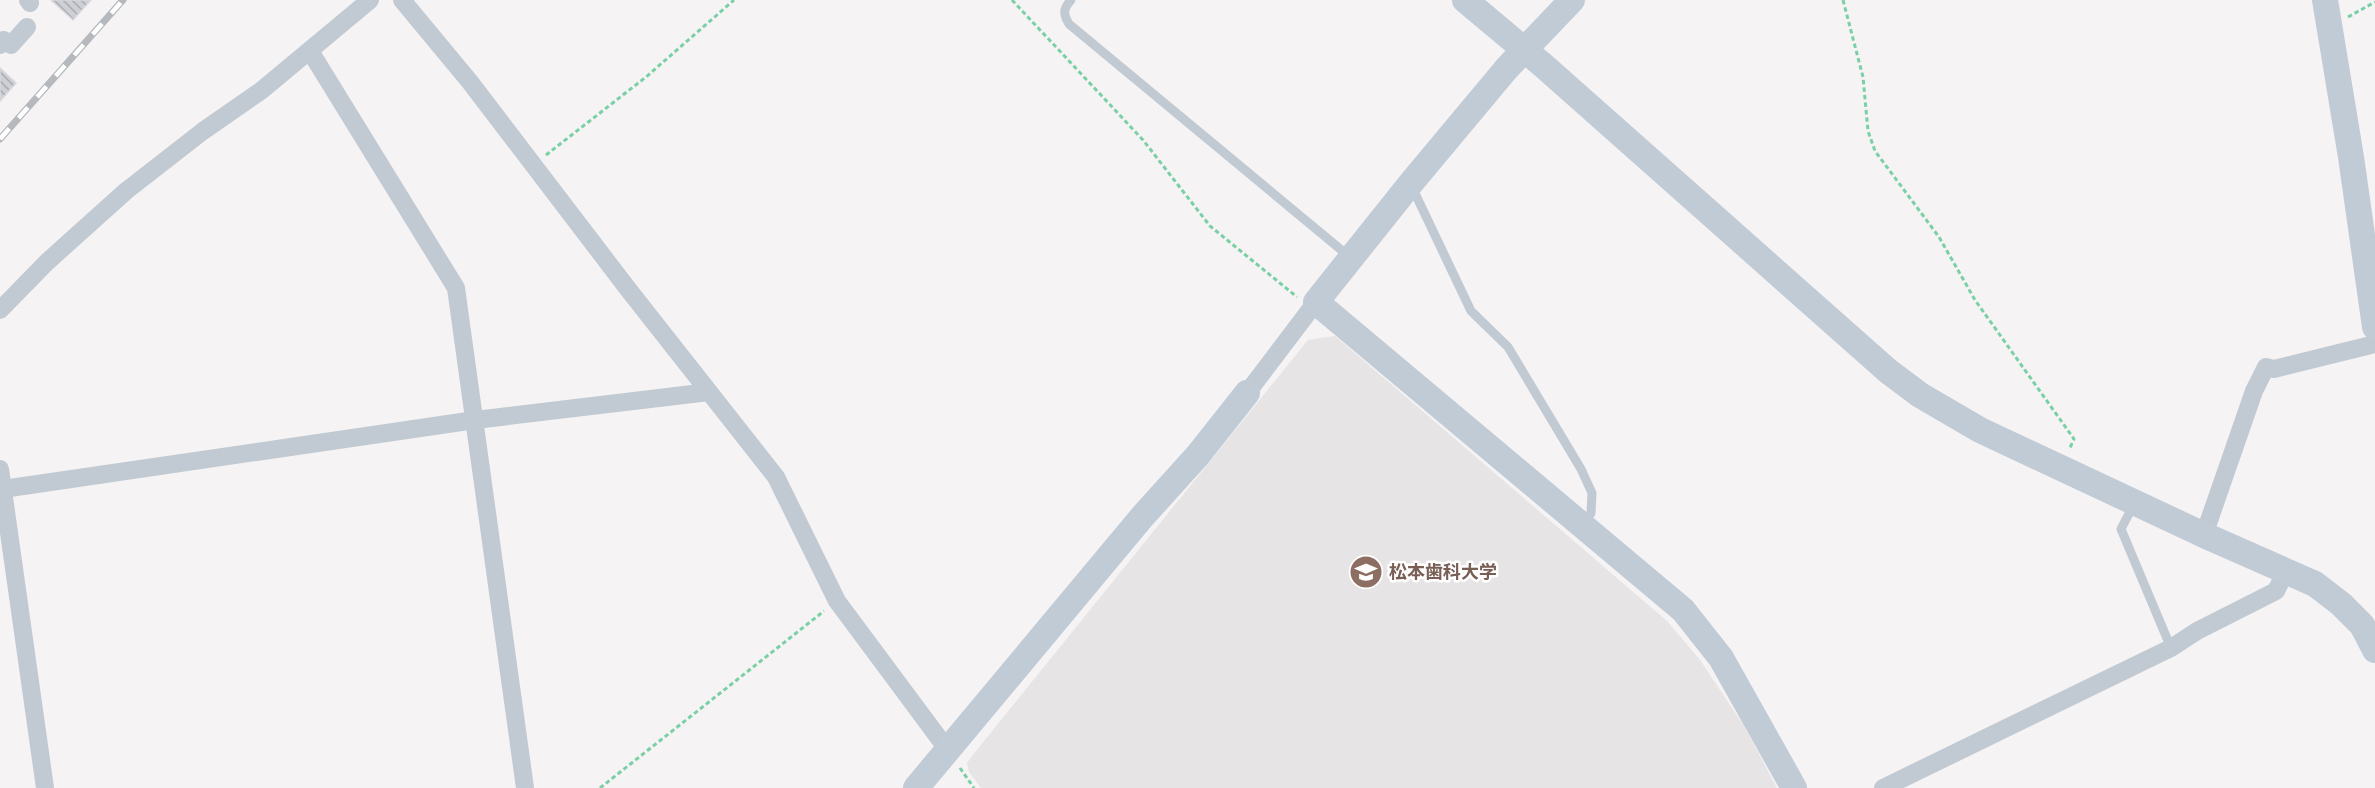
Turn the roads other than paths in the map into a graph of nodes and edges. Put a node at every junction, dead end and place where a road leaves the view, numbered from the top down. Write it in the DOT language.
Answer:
graph roads {
  1 [pos="370,0"];
  2 [pos="402,0"];
  3 [pos="1071,0"];
  4 [pos="1465,0"];
  5 [pos="1572,0"];
  6 [pos="2325,0"];
  7 [pos="27,27"];
  8 [pos="0,45"];
  9 [pos="310,51"];
  10 [pos="1525,51"];
  11 [pos="1411,183"];
  12 [pos="1351,259"];
  13 [pos="1316,302"];
  14 [pos="0,310"];
  15 [pos="2375,327"];
  16 [pos="2375,344"];
  17 [pos="709,392"];
  18 [pos="1247,393"];
  19 [pos="475,420"];
  20 [pos="0,469"];
  21 [pos="3,489"];
  22 [pos="2135,502"];
  23 [pos="1582,526"];
  24 [pos="2204,535"];
  25 [pos="2286,571"];
  26 [pos="2368,618"];
  27 [pos="2171,648"];
  28 [pos="2375,650"];
  29 [pos="946,749"];
  30 [pos="45,788"];
  31 [pos="525,788"];
  32 [pos="916,788"];
  33 [pos="1794,788"];
  34 [pos="1883,788"];
  1 -- 9 [label="street"];
  2 -- 17 [label="street"];
  3 -- 12 [label="lane"];
  4 -- 10 [label="street"];
  5 -- 10 [label="street"];
  6 -- 15 [label="street"];
  7 -- 8 [label="street"];
  9 -- 14 [label="street"];
  9 -- 19 [label="street"];
  10 -- 11 [label="street"];
  10 -- 22 [label="street"];
  11 -- 12 [label="street"];
  11 -- 23 [label="lane"];
  12 -- 13 [label="street"];
  13 -- 18 [label="street"];
  13 -- 23 [label="street"];
  16 -- 24 [label="street"];
  17 -- 19 [label="street"];
  17 -- 29 [label="street"];
  18 -- 29 [label="street"];
  19 -- 21 [label="street"];
  19 -- 31 [label="street"];
  20 -- 21 [label="street"];
  21 -- 30 [label="street"];
  22 -- 24 [label="street"];
  22 -- 27 [label="lane"];
  23 -- 33 [label="street"];
  24 -- 25 [label="street"];
  25 -- 26 [label="street"];
  25 -- 27 [label="street"];
  26 -- 28 [label="street"];
  27 -- 34 [label="street"];
  29 -- 32 [label="street"];
}
